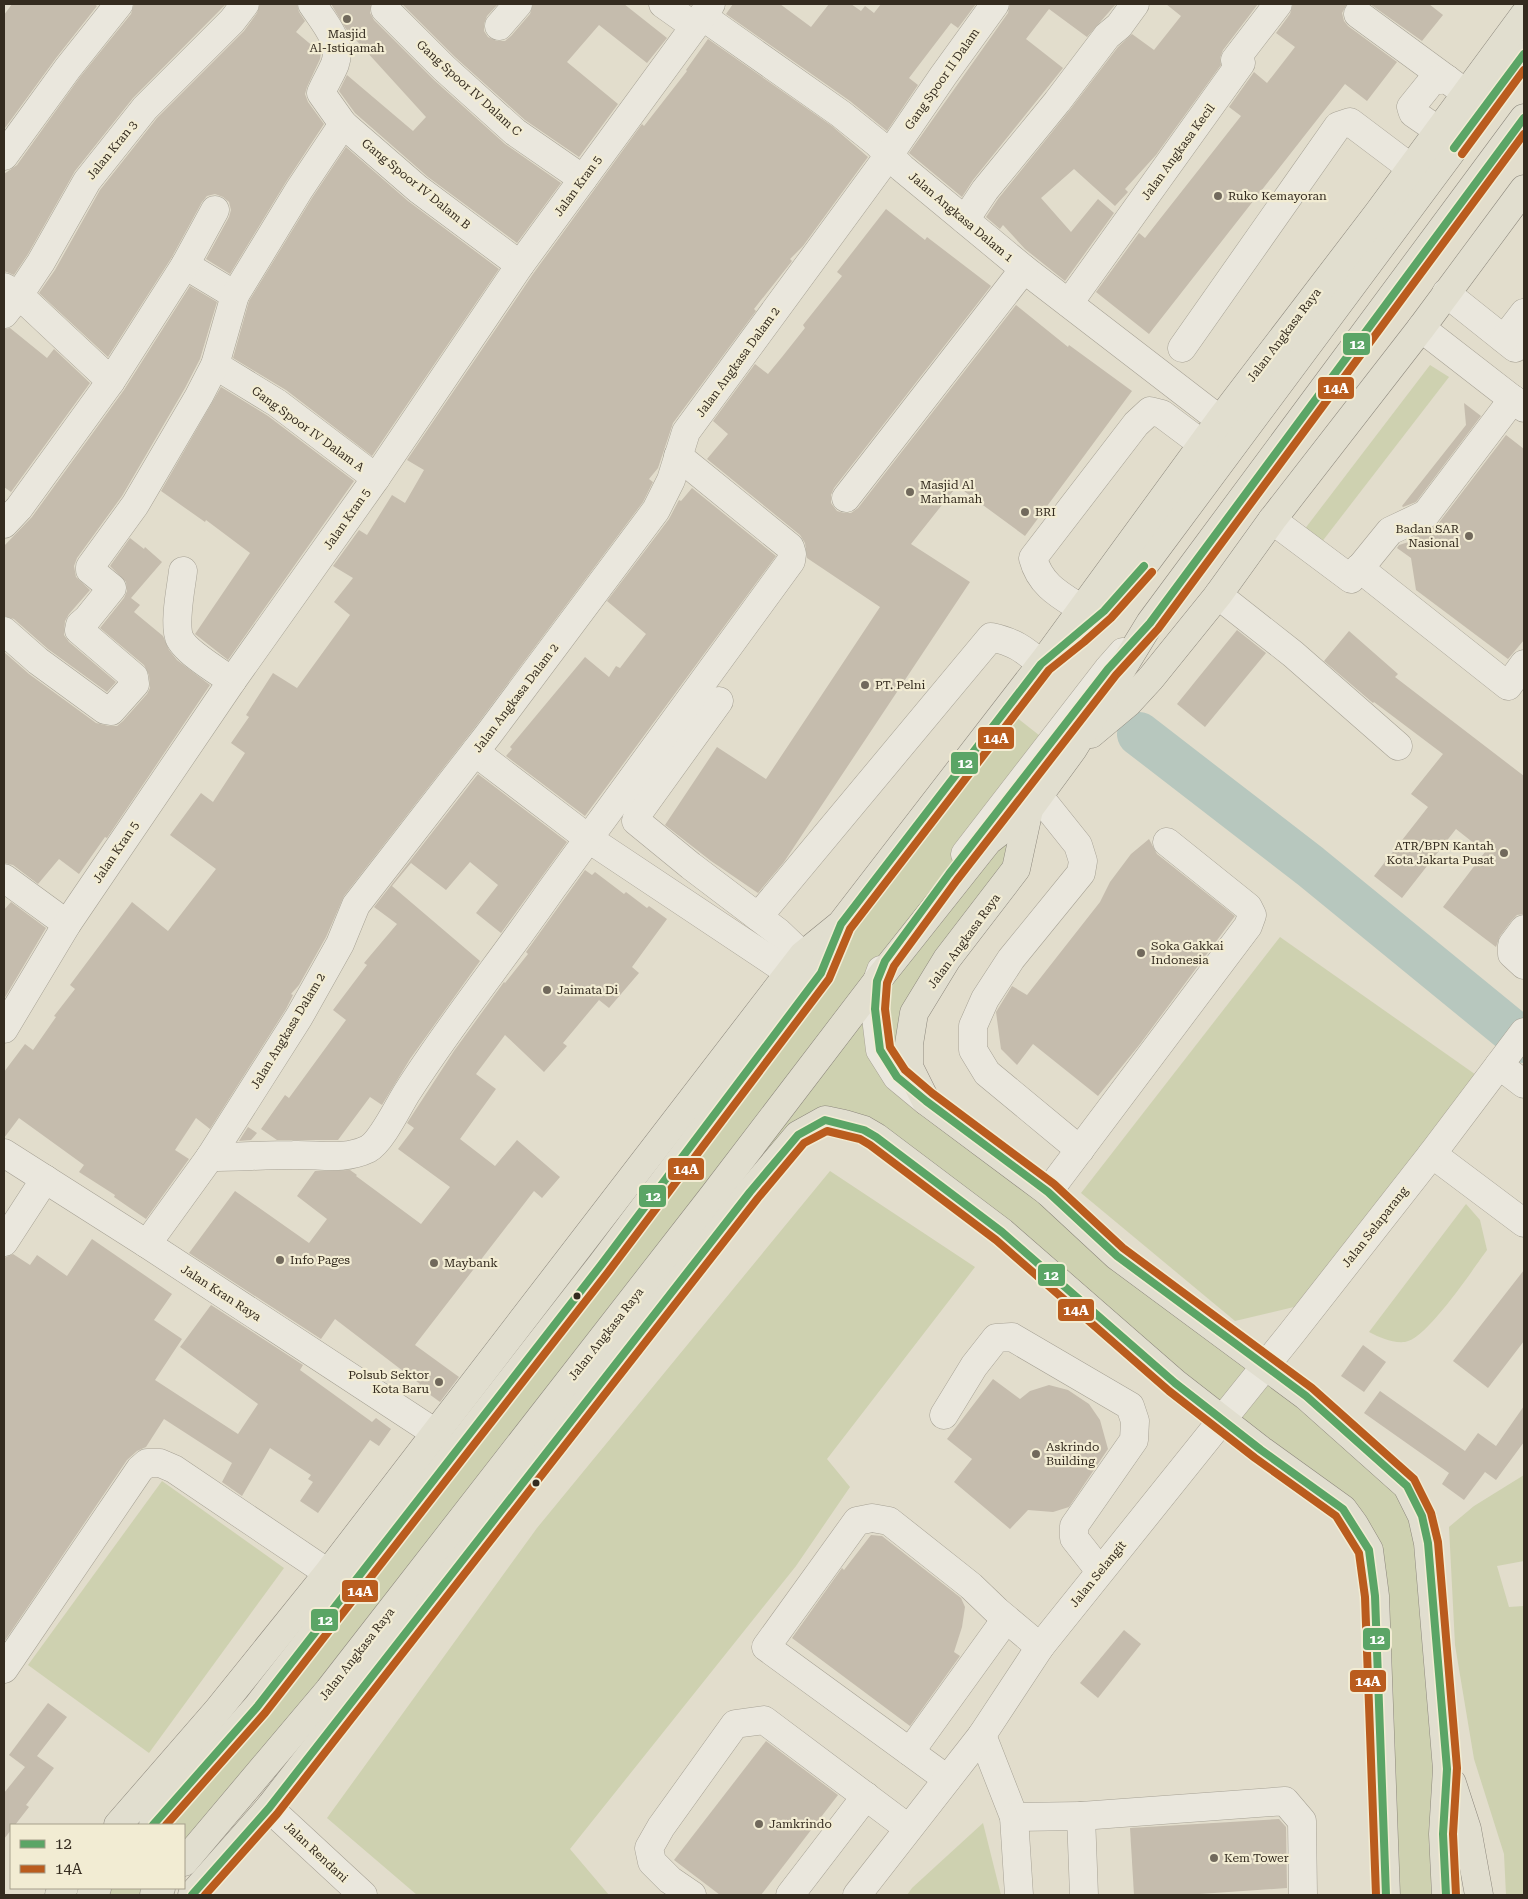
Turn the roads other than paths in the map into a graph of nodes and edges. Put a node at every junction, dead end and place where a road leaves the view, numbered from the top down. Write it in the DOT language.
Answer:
graph roads {
  1 [pos="119,4"];
  2 [pos="245,4"];
  3 [pos="312,4"];
  4 [pos="518,4"];
  5 [pos="663,4"];
  6 [pos="995,4"];
  7 [pos="1135,4"];
  8 [pos="1278,4"];
  9 [pos="385,9"];
  10 [pos="1358,14"];
  11 [pos="702,15"];
  12 [pos="1524,15"];
  13 [pos="499,26"];
  14 [pos="1524,54"];
  15 [pos="1457,86"];
  16 [pos="1524,118"];
  17 [pos="343,124"];
  18 [pos="1439,131"];
  19 [pos="889,155"];
  20 [pos="4,156"];
  21 [pos="1411,168"];
  22 [pos="583,179"];
  23 [pos="1524,189"];
  24 [pos="215,210"];
  25 [pos="965,220"];
  26 [pos="185,265"];
  27 [pos="520,265"];
  28 [pos="1024,269"];
  29 [pos="1446,294"];
  30 [pos="235,295"];
  31 [pos="9,299"];
  32 [pos="1069,303"];
  33 [pos="1524,314"];
  34 [pos="1421,328"];
  35 [pos="1182,348"];
  36 [pos="215,365"];
  37 [pos="111,381"];
  38 [pos="1519,404"];
  39 [pos="1220,420"];
  40 [pos="1202,444"];
  41 [pos="678,456"];
  42 [pos="376,478"];
  43 [pos="846,498"];
  44 [pos="1272,520"];
  45 [pos="4,524"];
  46 [pos="1359,568"];
  47 [pos="183,571"];
  48 [pos="1218,595"];
  49 [pos="1082,609"];
  50 [pos="1150,623"];
  51 [pos="4,631"];
  52 [pos="1044,661"];
  53 [pos="1524,664"];
  54 [pos="232,681"];
  55 [pos="719,701"];
  56 [pos="1398,746"];
  57 [pos="1073,749"];
  58 [pos="475,752"];
  59 [pos="1034,802"];
  60 [pos="589,839"];
  61 [pos="1167,842"];
  62 [pos="4,878"];
  63 [pos="758,917"];
  64 [pos="67,924"];
  65 [pos="1524,929"];
  66 [pos="1524,964"];
  67 [pos="805,967"];
  68 [pos="877,980"];
  69 [pos="4,1029"];
  70 [pos="1520,1038"];
  71 [pos="1499,1065"];
  72 [pos="1524,1084"];
  73 [pos="926,1100"];
  74 [pos="1080,1150"];
  75 [pos="4,1153"];
  76 [pos="1432,1154"];
  77 [pos="210,1157"];
  78 [pos="45,1179"];
  79 [pos="750,1192"];
  80 [pos="1048,1192"];
  81 [pos="713,1196"];
  82 [pos="1524,1223"];
  83 [pos="4,1242"];
  84 [pos="147,1244"];
  85 [pos="660,1264"];
  86 [pos="601,1265"];
  87 [pos="560,1272"];
  88 [pos="656,1312"];
  89 [pos="1265,1365"];
  90 [pos="944,1414"];
  91 [pos="1222,1420"];
  92 [pos="437,1434"];
  93 [pos="1100,1571"];
  94 [pos="328,1573"];
  95 [pos="1006,1619"];
  96 [pos="1040,1647"];
  97 [pos="4,1669"];
  98 [pos="982,1735"];
  99 [pos="910,1752"];
  100 [pos="1447,1769"];
  101 [pos="947,1780"];
  102 [pos="866,1796"];
  103 [pos="269,1808"];
  104 [pos="1081,1816"];
  105 [pos="1014,1817"];
  106 [pos="119,1824"];
  107 [pos="153,1824"];
  108 [pos="908,1828"];
  109 [pos="185,1861"];
  110 [pos="192,1895"];
  111 [pos="363,1895"];
  112 [pos="692,1895"];
  113 [pos="790,1895"];
  114 [pos="858,1895"];
  115 [pos="1019,1895"];
  116 [pos="1084,1895"];
  117 [pos="1303,1895"];
  118 [pos="1386,1895"];
  119 [pos="1446,1895"];
  120 [pos="1479,1895"];
  1 -- 20 [label="street"];
  2 -- 31 [label="street, Jalan Kran 3"];
  3 -- 17 [label="street, Gang Spoor IV Dalam B"];
  4 -- 13 [label="street"];
  5 -- 11 [label="street, Jalan Angkasa Dalam 1"];
  6 -- 19 [label="street, Gang Spoor II Dalam"];
  7 -- 25 [label="street"];
  8 -- 32 [label="street, Jalan Angkasa Kecil"];
  9 -- 22 [label="street, Gang Spoor IV Dalam C"];
  10 -- 15 [label="street"];
  11 -- 19 [label="street, Jalan Angkasa Dalam 1"];
  11 -- 22 [label="street, Jalan Kran 5"];
  12 -- 15 [label="main road, Jalan Angkasa Raya"];
  14 -- 52 [label="main road, Jalan Angkasa Raya"];
  15 -- 18 [label="main road, Jalan Angkasa Raya"];
  15 -- 18 [label="street"];
  16 -- 50 [label="main road, Jalan Angkasa Raya"];
  17 -- 27 [label="street, Gang Spoor IV Dalam B"];
  17 -- 30 [label="street"];
  18 -- 21 [label="main road, Jalan Angkasa Raya"];
  19 -- 25 [label="street, Jalan Angkasa Dalam 1"];
  19 -- 41 [label="street, Jalan Angkasa Dalam 2"];
  21 -- 35 [label="street"];
  21 -- 39 [label="main road, Jalan Angkasa Raya"];
  22 -- 27 [label="street, Jalan Kran 5"];
  23 -- 29 [label="main road, Jalan Angkasa Raya"];
  24 -- 26 [label="street"];
  25 -- 28 [label="street, Jalan Angkasa Dalam 1"];
  26 -- 30 [label="street"];
  26 -- 37 [label="street"];
  27 -- 42 [label="street, Jalan Kran 5"];
  28 -- 32 [label="street, Jalan Angkasa Dalam 1"];
  28 -- 43 [label="street"];
  29 -- 33 [label="street"];
  29 -- 34 [label="main road, Jalan Angkasa Raya"];
  30 -- 36 [label="street"];
  31 -- 37 [label="street"];
  32 -- 39 [label="street, Jalan Angkasa Dalam 1"];
  34 -- 38 [label="street"];
  34 -- 44 [label="main road, Jalan Angkasa Raya"];
  36 -- 42 [label="street, Gang Spoor IV Dalam A"];
  36 -- 51 [label="street"];
  37 -- 45 [label="street"];
  38 -- 46 [label="street"];
  39 -- 40 [label="main road, Jalan Angkasa Raya"];
  40 -- 49 [label="main road, Jalan Angkasa Raya"];
  40 -- 49 [label="street"];
  41 -- 58 [label="street, Jalan Angkasa Dalam 2"];
  41 -- 60 [label="street"];
  42 -- 54 [label="street, Jalan Kran 5"];
  44 -- 46 [label="street"];
  44 -- 48 [label="main road, Jalan Angkasa Raya"];
  46 -- 53 [label="street"];
  47 -- 54 [label="street"];
  48 -- 56 [label="street"];
  48 -- 57 [label="main road, Jalan Angkasa Raya"];
  49 -- 52 [label="main road, Jalan Angkasa Raya"];
  50 -- 57 [label="main road, Jalan Angkasa Raya"];
  50 -- 68 [label="street"];
  52 -- 63 [label="street"];
  52 -- 67 [label="main road, Jalan Angkasa Raya"];
  54 -- 64 [label="street, Jalan Kran 5"];
  55 -- 63 [label="street"];
  57 -- 59 [label="main road, Jalan Angkasa Raya"];
  58 -- 60 [label="street"];
  58 -- 77 [label="street, Jalan Angkasa Dalam 2"];
  59 -- 68 [label="main road, Jalan Angkasa Raya"];
  59 -- 73 [label="main road, Jalan Angkasa Raya"];
  59 -- 74 [label="street"];
  60 -- 67 [label="street"];
  60 -- 77 [label="street"];
  61 -- 74 [label="street"];
  62 -- 64 [label="street"];
  63 -- 67 [label="street"];
  64 -- 69 [label="street, Jalan Kran 5"];
  65 -- 66 [label="street"];
  67 -- 86 [label="main road, Jalan Angkasa Raya"];
  67 -- 87 [label="main road, Jalan Angkasa Raya"];
  68 -- 73 [label="street"];
  68 -- 81 [label="main road, Jalan Angkasa Raya"];
  70 -- 71 [label="street, Jalan Selaparang"];
  71 -- 72 [label="street"];
  71 -- 76 [label="street, Jalan Selaparang"];
  73 -- 80 [label="main road"];
  74 -- 80 [label="street"];
  75 -- 78 [label="street, Jalan Kran Raya"];
  76 -- 82 [label="street"];
  76 -- 89 [label="street, Jalan Selaparang"];
  77 -- 84 [label="street, Jalan Angkasa Dalam 2"];
  78 -- 83 [label="street"];
  78 -- 84 [label="street, Jalan Kran Raya"];
  79 -- 81 [label="main road"];
  79 -- 88 [label="main road, Jalan Angkasa Raya"];
  79 -- 91 [label="main road, Jalan Angkasa Raya"];
  80 -- 89 [label="main road"];
  81 -- 85 [label="main road, Jalan Angkasa Raya"];
  84 -- 92 [label="street, Jalan Kran Raya"];
  85 -- 88 [label="main road"];
  85 -- 109 [label="main road, Jalan Angkasa Raya"];
  86 -- 87 [label="main road"];
  86 -- 107 [label="main road, Jalan Angkasa Raya"];
  87 -- 92 [label="main road, Jalan Angkasa Raya"];
  88 -- 103 [label="main road, Jalan Angkasa Raya"];
  89 -- 91 [label="street, Jalan Selaparang"];
  89 -- 100 [label="main road"];
  90 -- 93 [label="street"];
  91 -- 93 [label="street, Jalan Selangit"];
  91 -- 118 [label="main road, Jalan Angkasa Raya"];
  92 -- 94 [label="main road, Jalan Angkasa Raya"];
  93 -- 96 [label="street, Jalan Selangit"];
  94 -- 97 [label="street"];
  94 -- 106 [label="main road, Jalan Angkasa Raya"];
  95 -- 96 [label="street"];
  95 -- 99 [label="street"];
  95 -- 99 [label="street"];
  96 -- 98 [label="street, Jalan Selangit"];
  98 -- 101 [label="street, Jalan Selangit"];
  98 -- 105 [label="street"];
  99 -- 101 [label="street"];
  100 -- 119 [label="main road"];
  100 -- 120 [label="main road"];
  101 -- 108 [label="street, Jalan Selangit"];
  102 -- 108 [label="street"];
  102 -- 112 [label="street"];
  102 -- 113 [label="street"];
  103 -- 110 [label="main road, Jalan Angkasa Raya"];
  103 -- 111 [label="street, Jalan Rendani"];
  104 -- 105 [label="street"];
  104 -- 116 [label="street"];
  104 -- 117 [label="street"];
  105 -- 115 [label="street"];
  108 -- 114 [label="street, Jalan Selangit"];
}
